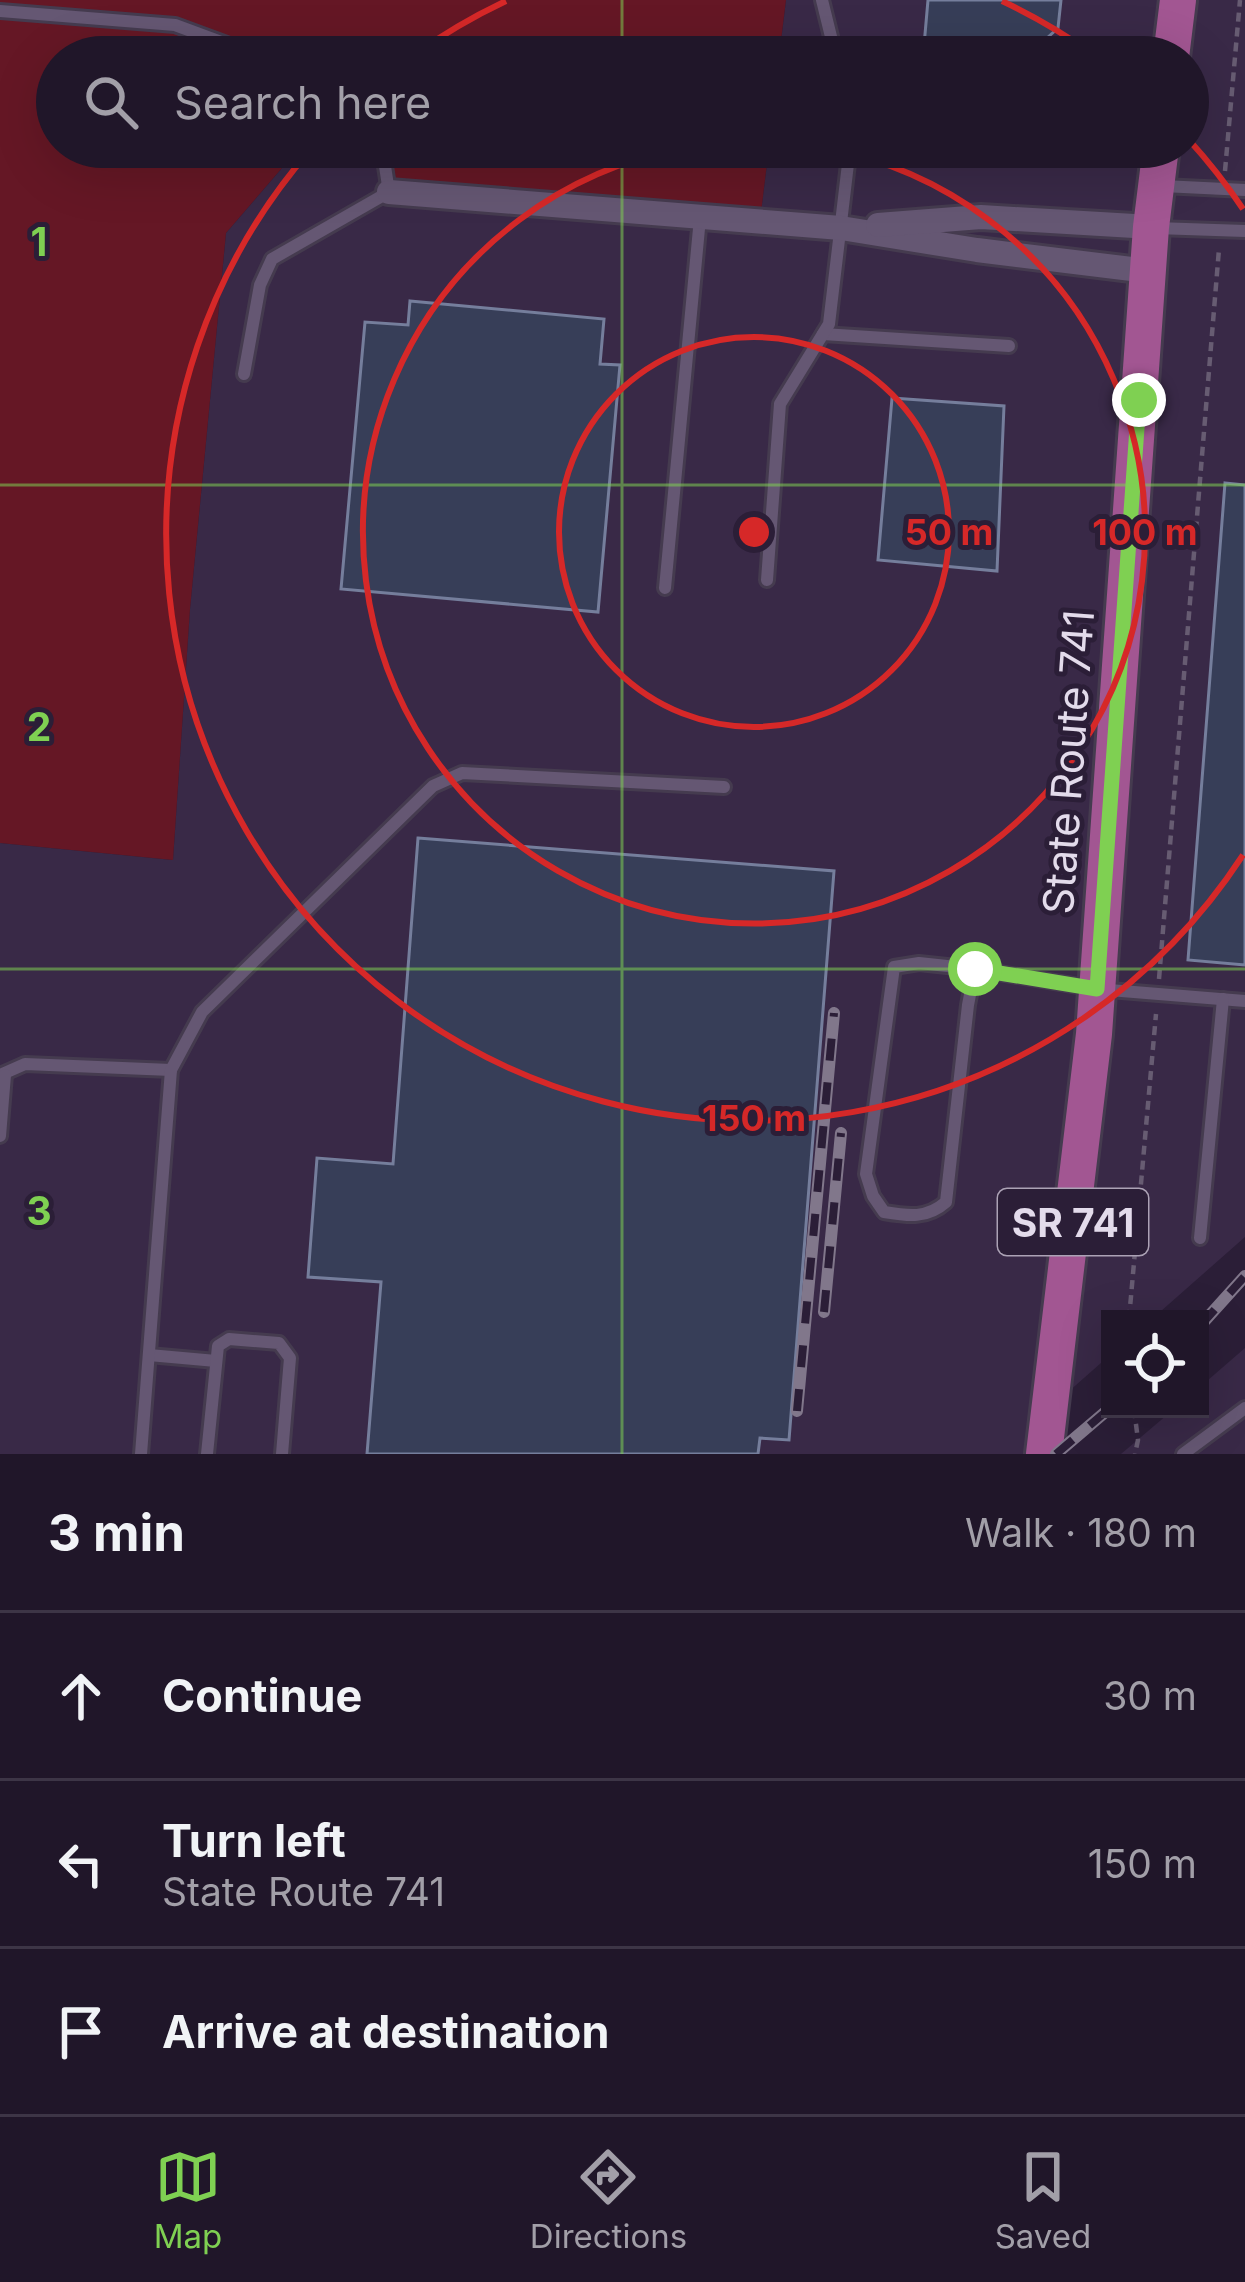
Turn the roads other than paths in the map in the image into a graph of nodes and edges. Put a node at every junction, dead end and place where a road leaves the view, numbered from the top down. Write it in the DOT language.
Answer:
graph roads {
  1 [pos="822,0"];
  2 [pos="1178,0"];
  3 [pos="0,11"];
  4 [pos="205,36"];
  5 [pos="831,36"];
  6 [pos="1174,36"];
  7 [pos="385,168"];
  8 [pos="848,168"];
  9 [pos="1158,168"];
  10 [pos="1156,185"];
  11 [pos="1245,190"];
  12 [pos="389,192"];
  13 [pos="700,217"];
  14 [pos="1151,227"];
  15 [pos="841,228"];
  16 [pos="1245,232"];
  17 [pos="1148,271"];
  18 [pos="823,334"];
  19 [pos="1009,346"];
  20 [pos="244,374"];
  21 [pos="767,580"];
  22 [pos="665,588"];
  23 [pos="724,787"];
  24 [pos="975,969"];
  25 [pos="1097,989"];
  26 [pos="1223,999"];
  27 [pos="1245,1001"];
  28 [pos="171,1070"];
  29 [pos="3,1075"];
  30 [pos="0,1136"];
  31 [pos="1200,1238"];
  32 [pos="148,1354"];
  33 [pos="216,1361"];
  34 [pos="1245,1408"];
  35 [pos="141,1454"];
  36 [pos="207,1454"];
  37 [pos="282,1454"];
  38 [pos="1044,1454"];
  39 [pos="1183,1454"];
  1 -- 5 [label="lane"];
  2 -- 6 [label="main road"];
  3 -- 4 [label="lane"];
  7 -- 12 [label="lane"];
  8 -- 15 [label="lane"];
  9 -- 10 [label="main road, State Route 741 / SR 741"];
  10 -- 11 [label="lane"];
  10 -- 14 [label="main road, State Route 741 / SR 741"];
  12 -- 13 [label="street"];
  12 -- 20 [label="lane"];
  13 -- 15 [label="street"];
  13 -- 22 [label="lane"];
  14 -- 15 [label="street"];
  14 -- 16 [label="lane"];
  14 -- 17 [label="main road, State Route 741 / SR 741"];
  15 -- 17 [label="street"];
  15 -- 18 [label="lane"];
  17 -- 25 [label="main road, State Route 741 / SR 741"];
  18 -- 19 [label="lane"];
  18 -- 21 [label="lane"];
  23 -- 28 [label="lane"];
  24 -- 24 [label="lane"];
  24 -- 25 [label="lane"];
  25 -- 26 [label="lane"];
  25 -- 38 [label="main road, State Route 741 / SR 741"];
  26 -- 27 [label="lane"];
  26 -- 31 [label="lane"];
  28 -- 29 [label="lane"];
  28 -- 32 [label="lane"];
  29 -- 30 [label="lane"];
  32 -- 33 [label="lane"];
  32 -- 35 [label="lane"];
  33 -- 36 [label="lane"];
  33 -- 37 [label="lane"];
  34 -- 39 [label="lane"];
}
